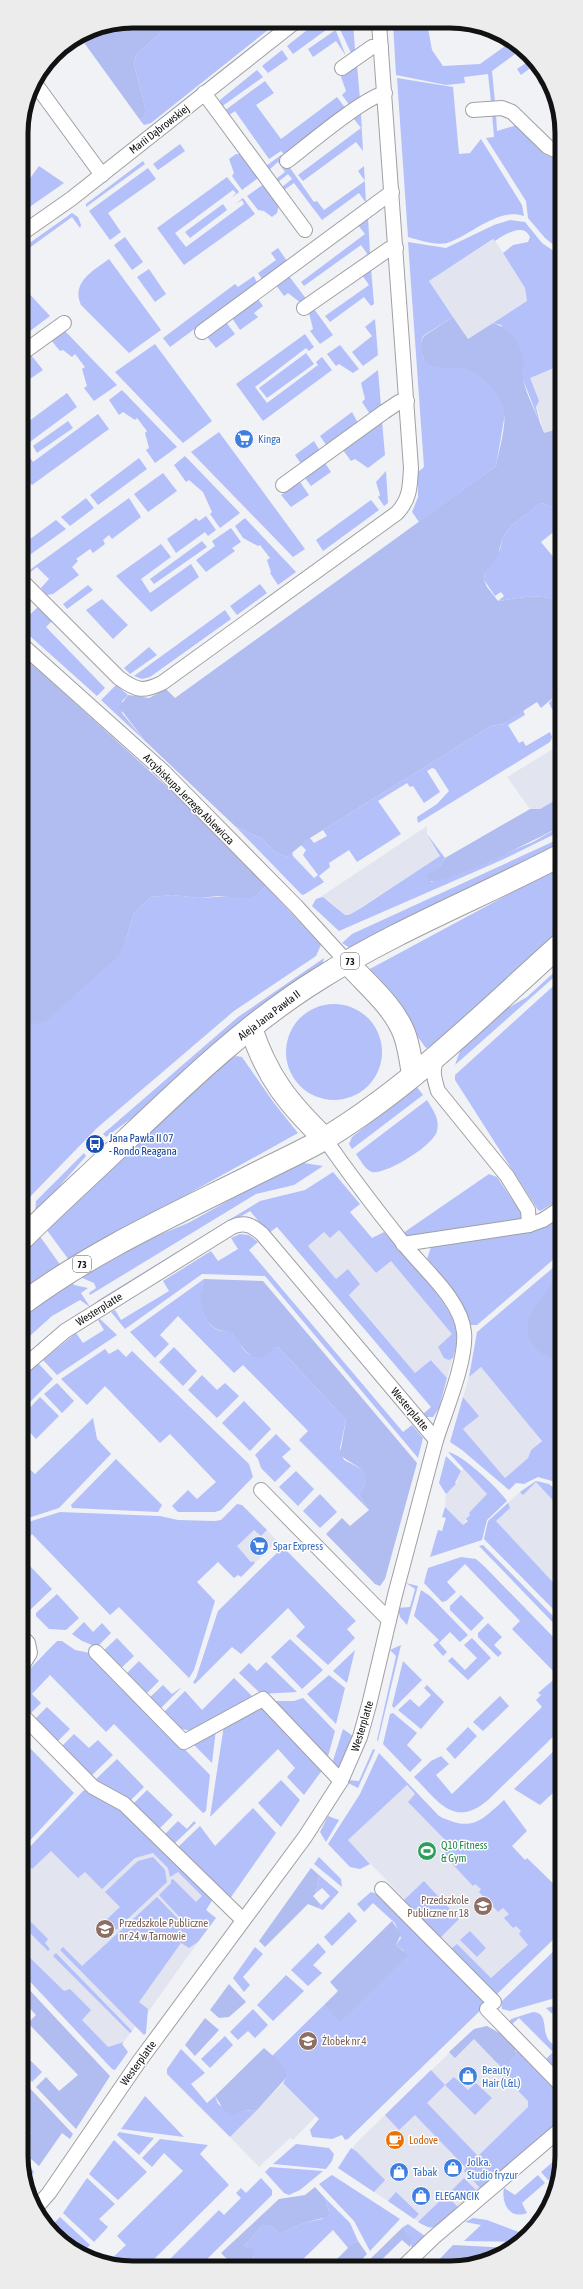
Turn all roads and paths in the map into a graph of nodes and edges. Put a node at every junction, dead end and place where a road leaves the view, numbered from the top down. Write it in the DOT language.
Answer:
graph roads {
  1 [pos="287,28"];
  2 [pos="379,28"];
  3 [pos="381,47"];
  4 [pos="342,68"];
  5 [pos="39,88"];
  6 [pos="204,93"];
  7 [pos="385,93"];
  8 [pos="473,110"];
  9 [pos="555,150"];
  10 [pos="287,161"];
  11 [pos="102,175"];
  12 [pos="392,192"];
  13 [pos="28,229"];
  14 [pos="304,230"];
  15 [pos="396,248"];
  16 [pos="304,308"];
  17 [pos="64,323"];
  18 [pos="202,332"];
  19 [pos="28,349"];
  20 [pos="406,401"];
  21 [pos="283,485"];
  22 [pos="28,587"];
  23 [pos="28,650"];
  24 [pos="555,858"];
  25 [pos="555,949"];
  26 [pos="347,962"];
  27 [pos="250,1028"];
  28 [pos="440,1052"];
  29 [pos="413,1075"];
  30 [pos="438,1091"];
  31 [pos="325,1139"];
  32 [pos="555,1212"];
  33 [pos="529,1225"];
  34 [pos="28,1233"];
  35 [pos="404,1244"];
  36 [pos="28,1300"];
  37 [pos="28,1363"];
  38 [pos="436,1440"];
  39 [pos="261,1490"];
  40 [pos="389,1620"];
  41 [pos="28,1643"];
  42 [pos="96,1652"];
  43 [pos="28,1656"];
  44 [pos="28,1721"];
  45 [pos="341,1781"];
  46 [pos="382,1889"];
  47 [pos="243,1920"];
  48 [pos="555,2078"];
  49 [pos="555,2134"];
  50 [pos="40,2203"];
  51 [pos="409,2261"];
  1 -- 6 [label="street, Marii Dąbrowskiej"];
  2 -- 3 [label="street"];
  3 -- 4 [label="street"];
  3 -- 7 [label="street"];
  5 -- 11 [label="street"];
  6 -- 11 [label="street, Marii Dąbrowskiej"];
  6 -- 14 [label="street"];
  7 -- 10 [label="street"];
  7 -- 12 [label="street"];
  8 -- 9 [label="street"];
  11 -- 13 [label="street, Marii Dąbrowskiej"];
  12 -- 15 [label="street"];
  12 -- 18 [label="street"];
  15 -- 16 [label="street"];
  15 -- 20 [label="street"];
  17 -- 19 [label="street"];
  20 -- 21 [label="street"];
  20 -- 22 [label="street"];
  23 -- 26 [label="street, Arcybiskupa Jerzego Ablewicza"];
  24 -- 26 [label="main road, Aleja Jana Pawła II / 73"];
  25 -- 28 [label="main road, 73"];
  26 -- 27 [label="main road, Aleja Jana Pawła II / 73"];
  26 -- 29 [label="main road"];
  27 -- 31 [label="main road"];
  27 -- 34 [label="main road, Aleja Jana Pawła II / 73"];
  28 -- 29 [label="main road, 73"];
  28 -- 30 [label="street"];
  29 -- 30 [label="street"];
  29 -- 31 [label="main road, 73"];
  30 -- 33 [label="street"];
  31 -- 35 [label="street"];
  31 -- 36 [label="main road, 73"];
  32 -- 33 [label="street"];
  33 -- 35 [label="street"];
  35 -- 38 [label="street"];
  37 -- 38 [label="street, Westerplatte"];
  38 -- 40 [label="street, Westerplatte"];
  39 -- 40 [label="street"];
  40 -- 45 [label="street, Westerplatte"];
  41 -- 43 [label="street"];
  42 -- 45 [label="street"];
  44 -- 47 [label="street"];
  45 -- 47 [label="street, Westerplatte"];
  46 -- 48 [label="street"];
  47 -- 50 [label="street, Westerplatte"];
  49 -- 51 [label="street"];
}
